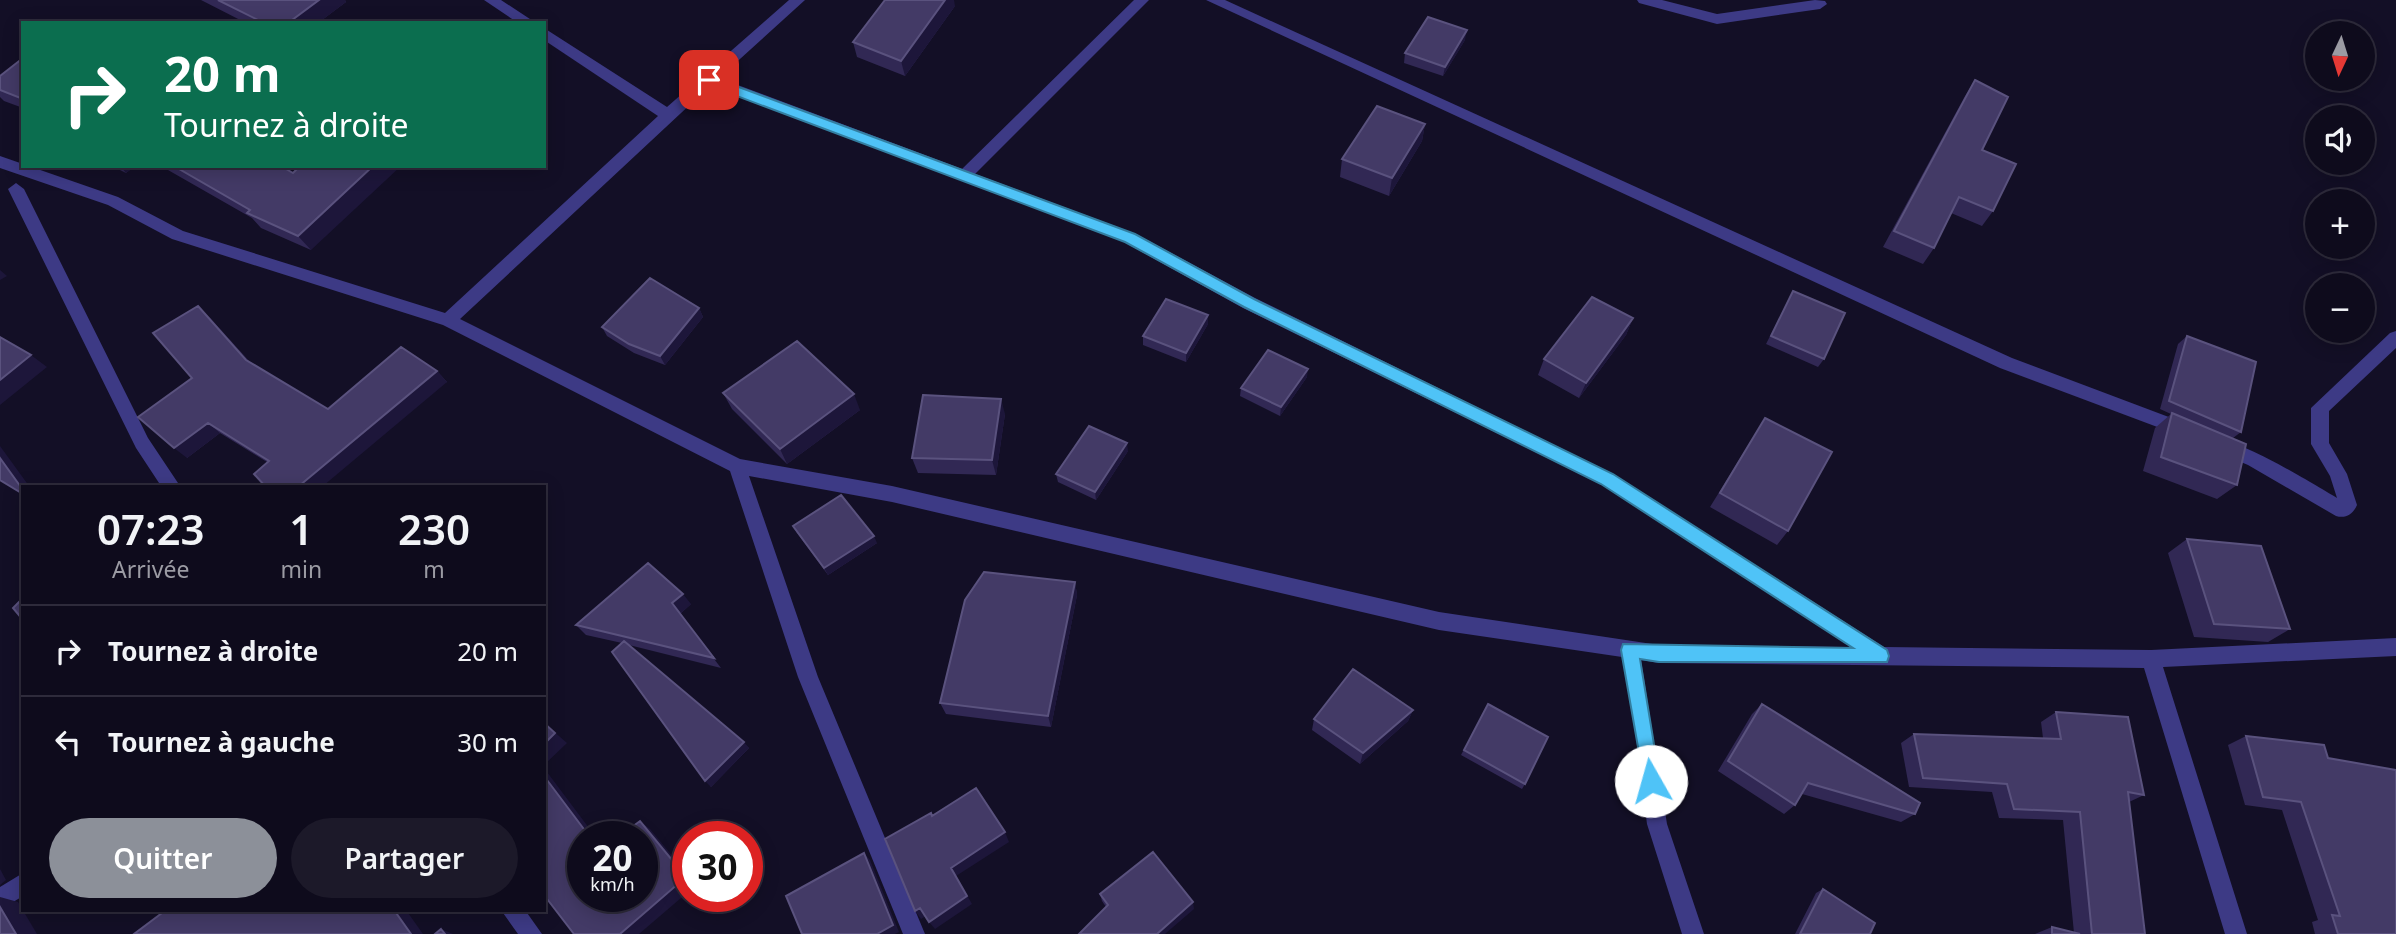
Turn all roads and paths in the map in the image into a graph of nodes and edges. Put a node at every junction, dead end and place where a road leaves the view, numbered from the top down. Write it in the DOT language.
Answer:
graph roads {
  1 [pos="491,0"];
  2 [pos="798,0"];
  3 [pos="1142,0"];
  4 [pos="1213,0"];
  5 [pos="1644,0"];
  6 [pos="1819,4"];
  7 [pos="526,21"];
  8 [pos="546,34"];
  9 [pos="709,80"];
  10 [pos="668,115"];
  11 [pos="0,162"];
  12 [pos="964,176"];
  13 [pos="16,188"];
  14 [pos="448,320"];
  15 [pos="2396,338"];
  16 [pos="737,466"];
  17 [pos="170,485"];
  18 [pos="2396,647"];
  19 [pos="1630,650"];
  20 [pos="1881,656"];
  21 [pos="2151,659"];
  22 [pos="21,884"];
  23 [pos="0,900"];
  24 [pos="514,912"];
  25 [pos="531,934"];
  26 [pos="914,934"];
  27 [pos="1693,934"];
  28 [pos="2236,934"];
  1 -- 7 [label="street"];
  2 -- 9 [label="street"];
  3 -- 12 [label="street"];
  4 -- 15 [label="street"];
  5 -- 6 [label="street"];
  8 -- 10 [label="street"];
  9 -- 10 [label="street"];
  9 -- 12 [label="street"];
  10 -- 14 [label="street"];
  11 -- 14 [label="street"];
  12 -- 20 [label="street"];
  13 -- 17 [label="street"];
  14 -- 16 [label="street"];
  16 -- 19 [label="street"];
  16 -- 26 [label="street"];
  18 -- 21 [label="street"];
  19 -- 20 [label="street"];
  19 -- 27 [label="street"];
  20 -- 21 [label="street"];
  21 -- 28 [label="street"];
  22 -- 23 [label="street"];
  24 -- 25 [label="street"];
}
